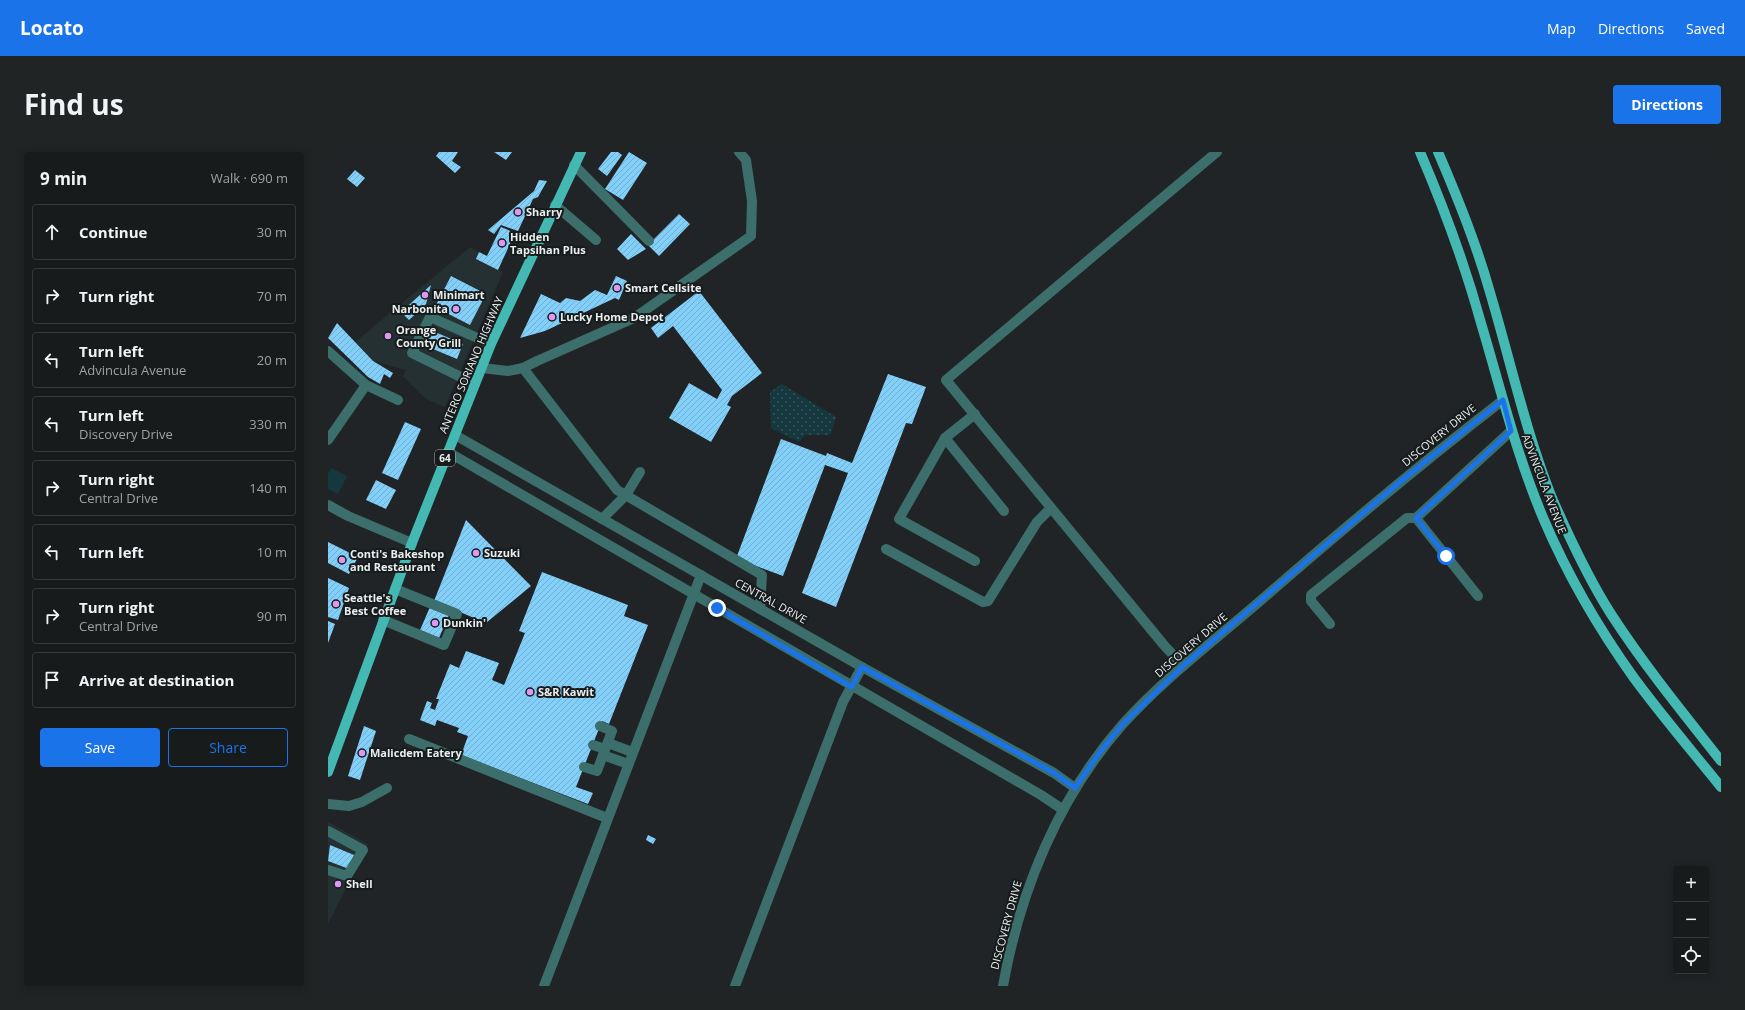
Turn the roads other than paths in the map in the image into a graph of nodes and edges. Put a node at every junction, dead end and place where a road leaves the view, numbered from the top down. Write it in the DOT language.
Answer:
graph roads {
  1 [pos="581,152"];
  2 [pos="739,152"];
  3 [pos="1217,152"];
  4 [pos="1420,152"];
  5 [pos="1438,152"];
  6 [pos="574,165"];
  7 [pos="555,205"];
  8 [pos="596,240"];
  9 [pos="649,241"];
  10 [pos="491,344"];
  11 [pos="329,353"];
  12 [pos="482,368"];
  13 [pos="523,368"];
  14 [pos="475,384"];
  15 [pos="366,385"];
  16 [pos="398,400"];
  17 [pos="1503,400"];
  18 [pos="974,414"];
  19 [pos="1511,431"];
  20 [pos="455,435"];
  21 [pos="945,438"];
  22 [pos="328,440"];
  23 [pos="448,452"];
  24 [pos="640,472"];
  25 [pos="626,495"];
  26 [pos="328,505"];
  27 [pos="1051,508"];
  28 [pos="1004,511"];
  29 [pos="1416,518"];
  30 [pos="602,519"];
  31 [pos="412,543"];
  32 [pos="886,549"];
  33 [pos="975,561"];
  34 [pos="701,575"];
  35 [pos="395,589"];
  36 [pos="692,594"];
  37 [pos="1478,596"];
  38 [pos="760,609"];
  39 [pos="383,620"];
  40 [pos="1330,624"];
  41 [pos="1183,666"];
  42 [pos="862,667"];
  43 [pos="852,687"];
  44 [pos="600,726"];
  45 [pos="409,739"];
  46 [pos="593,744"];
  47 [pos="605,749"];
  48 [pos="632,752"];
  49 [pos="1721,761"];
  50 [pos="628,764"];
  51 [pos="584,767"];
  52 [pos="328,772"];
  53 [pos="1721,787"];
  54 [pos="387,788"];
  55 [pos="1075,788"];
  56 [pos="328,804"];
  57 [pos="1062,809"];
  58 [pos="607,818"];
  59 [pos="328,831"];
  60 [pos="328,870"];
  61 [pos="544,986"];
  62 [pos="735,986"];
  63 [pos="1003,986"];
  1 -- 6 [label="main road, ANTERO SORIANO HIGHWAY / 64"];
  2 -- 13 [label="street"];
  3 -- 18 [label="street"];
  4 -- 17 [label="main road, ADVINCULA AVENUE"];
  5 -- 49 [label="main road, ADVINCULA AVENUE"];
  6 -- 7 [label="main road, ANTERO SORIANO HIGHWAY / 64"];
  6 -- 9 [label="street"];
  7 -- 8 [label="street"];
  7 -- 10 [label="main road, ANTERO SORIANO HIGHWAY / 64"];
  10 -- 12 [label="main road, ANTERO SORIANO HIGHWAY / 64"];
  10 -- 14 [label="street"];
  11 -- 15 [label="street"];
  12 -- 13 [label="street"];
  12 -- 14 [label="main road, ANTERO SORIANO HIGHWAY / 64"];
  13 -- 25 [label="street"];
  14 -- 20 [label="main road, ANTERO SORIANO HIGHWAY / 64"];
  15 -- 16 [label="street"];
  15 -- 22 [label="street"];
  17 -- 19 [label="main road, ADVINCULA AVENUE"];
  17 -- 41 [label="street, DISCOVERY DRIVE"];
  18 -- 21 [label="street"];
  18 -- 27 [label="street"];
  19 -- 29 [label="street"];
  19 -- 53 [label="main road, ADVINCULA AVENUE"];
  20 -- 23 [label="main road, ANTERO SORIANO HIGHWAY / 64"];
  20 -- 30 [label="street, CENTRAL DRIVE"];
  21 -- 28 [label="street"];
  21 -- 33 [label="street"];
  23 -- 31 [label="main road, ANTERO SORIANO HIGHWAY / 64"];
  23 -- 36 [label="street"];
  24 -- 25 [label="street"];
  25 -- 30 [label="street"];
  25 -- 38 [label="street"];
  26 -- 31 [label="street"];
  27 -- 32 [label="street"];
  27 -- 41 [label="street"];
  29 -- 37 [label="street"];
  29 -- 40 [label="street"];
  30 -- 34 [label="street, CENTRAL DRIVE"];
  31 -- 35 [label="main road, ANTERO SORIANO HIGHWAY / 64"];
  34 -- 36 [label="street"];
  34 -- 38 [label="street, CENTRAL DRIVE"];
  35 -- 39 [label="main road, ANTERO SORIANO HIGHWAY / 64"];
  35 -- 39 [label="street"];
  36 -- 43 [label="street"];
  36 -- 48 [label="street"];
  38 -- 42 [label="street, CENTRAL DRIVE"];
  39 -- 52 [label="main road, ANTERO SORIANO HIGHWAY / 64"];
  41 -- 55 [label="street, DISCOVERY DRIVE"];
  42 -- 43 [label="street"];
  42 -- 55 [label="street, CENTRAL DRIVE"];
  43 -- 57 [label="street"];
  43 -- 62 [label="street"];
  44 -- 47 [label="street"];
  45 -- 58 [label="street"];
  46 -- 47 [label="street"];
  47 -- 48 [label="street"];
  47 -- 50 [label="street"];
  47 -- 51 [label="street"];
  48 -- 50 [label="street"];
  50 -- 58 [label="street"];
  54 -- 56 [label="street"];
  55 -- 57 [label="street, DISCOVERY DRIVE"];
  57 -- 63 [label="street, DISCOVERY DRIVE"];
  58 -- 61 [label="street"];
  59 -- 60 [label="street"];
}
